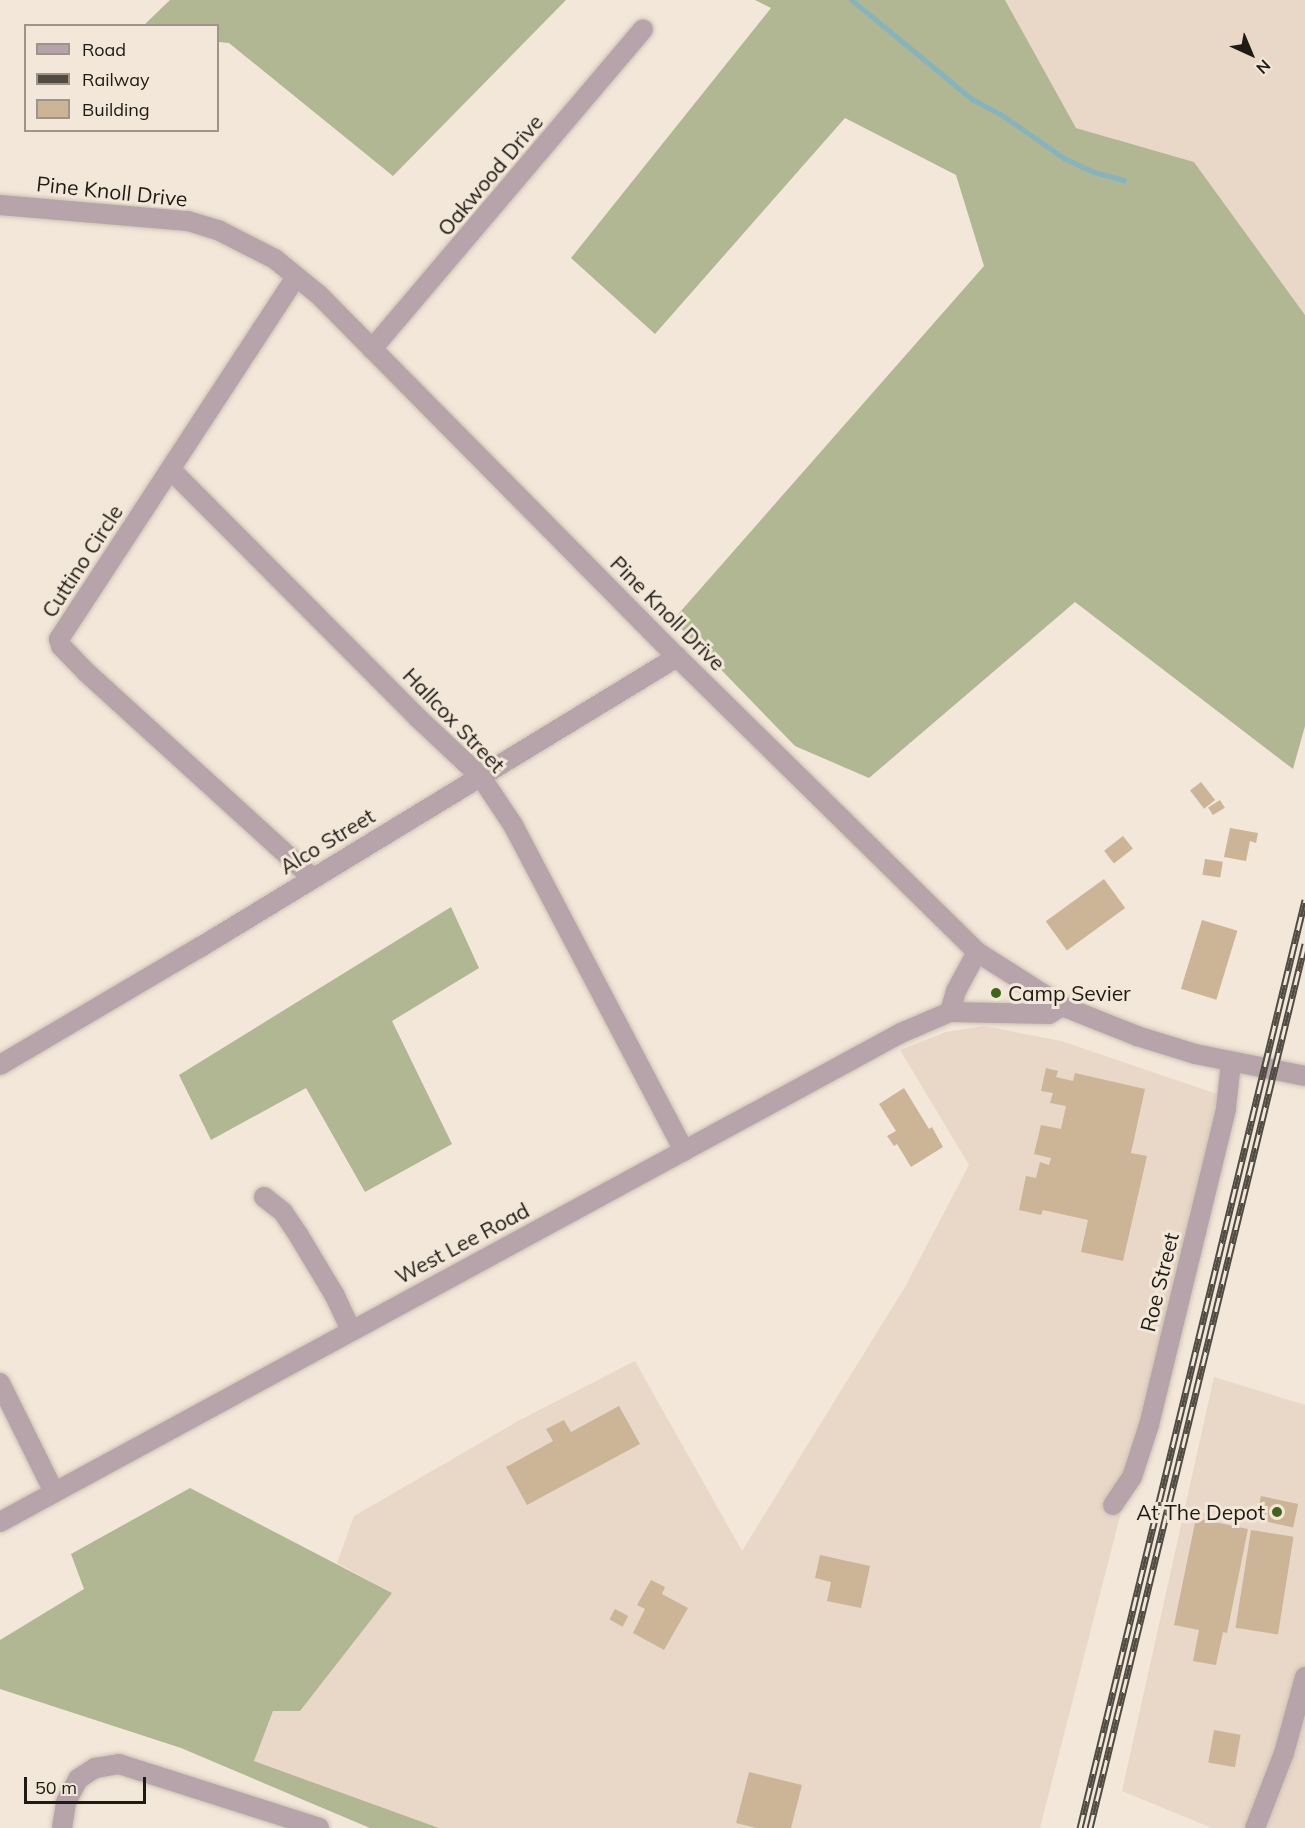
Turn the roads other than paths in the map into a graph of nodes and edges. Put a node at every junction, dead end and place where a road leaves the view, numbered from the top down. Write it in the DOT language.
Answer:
graph roads {
  1 [pos="643,30"];
  2 [pos="0,204"];
  3 [pos="296,277"];
  4 [pos="372,349"];
  5 [pos="171,470"];
  6 [pos="677,657"];
  7 [pos="481,777"];
  8 [pos="312,878"];
  9 [pos="976,952"];
  10 [pos="1062,1006"];
  11 [pos="950,1012"];
  12 [pos="1231,1063"];
  13 [pos="0,1065"];
  14 [pos="1305,1076"];
  15 [pos="684,1151"];
  16 [pos="264,1197"];
  17 [pos="351,1330"];
  18 [pos="0,1383"];
  19 [pos="54,1492"];
  20 [pos="1113,1505"];
  21 [pos="0,1522"];
  22 [pos="1305,1677"];
  23 [pos="62,1828"];
  24 [pos="319,1828"];
  25 [pos="1256,1828"];
  1 -- 4 [label="street, Oakwood Drive"];
  2 -- 3 [label="street, Pine Knoll Drive"];
  3 -- 4 [label="street, Pine Knoll Drive"];
  3 -- 5 [label="street, Cuttino Circle"];
  4 -- 6 [label="street, Pine Knoll Drive"];
  5 -- 7 [label="street, Hallcox Street"];
  5 -- 8 [label="street, Cuttino Circle"];
  6 -- 7 [label="street, Alco Street"];
  6 -- 9 [label="street, Pine Knoll Drive"];
  7 -- 8 [label="street, Alco Street"];
  7 -- 15 [label="street, Hallcox Street"];
  8 -- 13 [label="street, Alco Street"];
  9 -- 10 [label="street, Pine Knoll Drive"];
  9 -- 11 [label="street"];
  10 -- 11 [label="street, West Lee Road"];
  10 -- 12 [label="street, Pine Knoll Drive"];
  11 -- 15 [label="street, West Lee Road"];
  12 -- 14 [label="street, Pine Knoll Drive"];
  12 -- 20 [label="street, Roe Street"];
  15 -- 17 [label="street, West Lee Road"];
  16 -- 17 [label="street"];
  17 -- 19 [label="street, West Lee Road"];
  18 -- 19 [label="street"];
  19 -- 21 [label="street, West Lee Road"];
  22 -- 25 [label="street"];
  23 -- 24 [label="street"];
}
